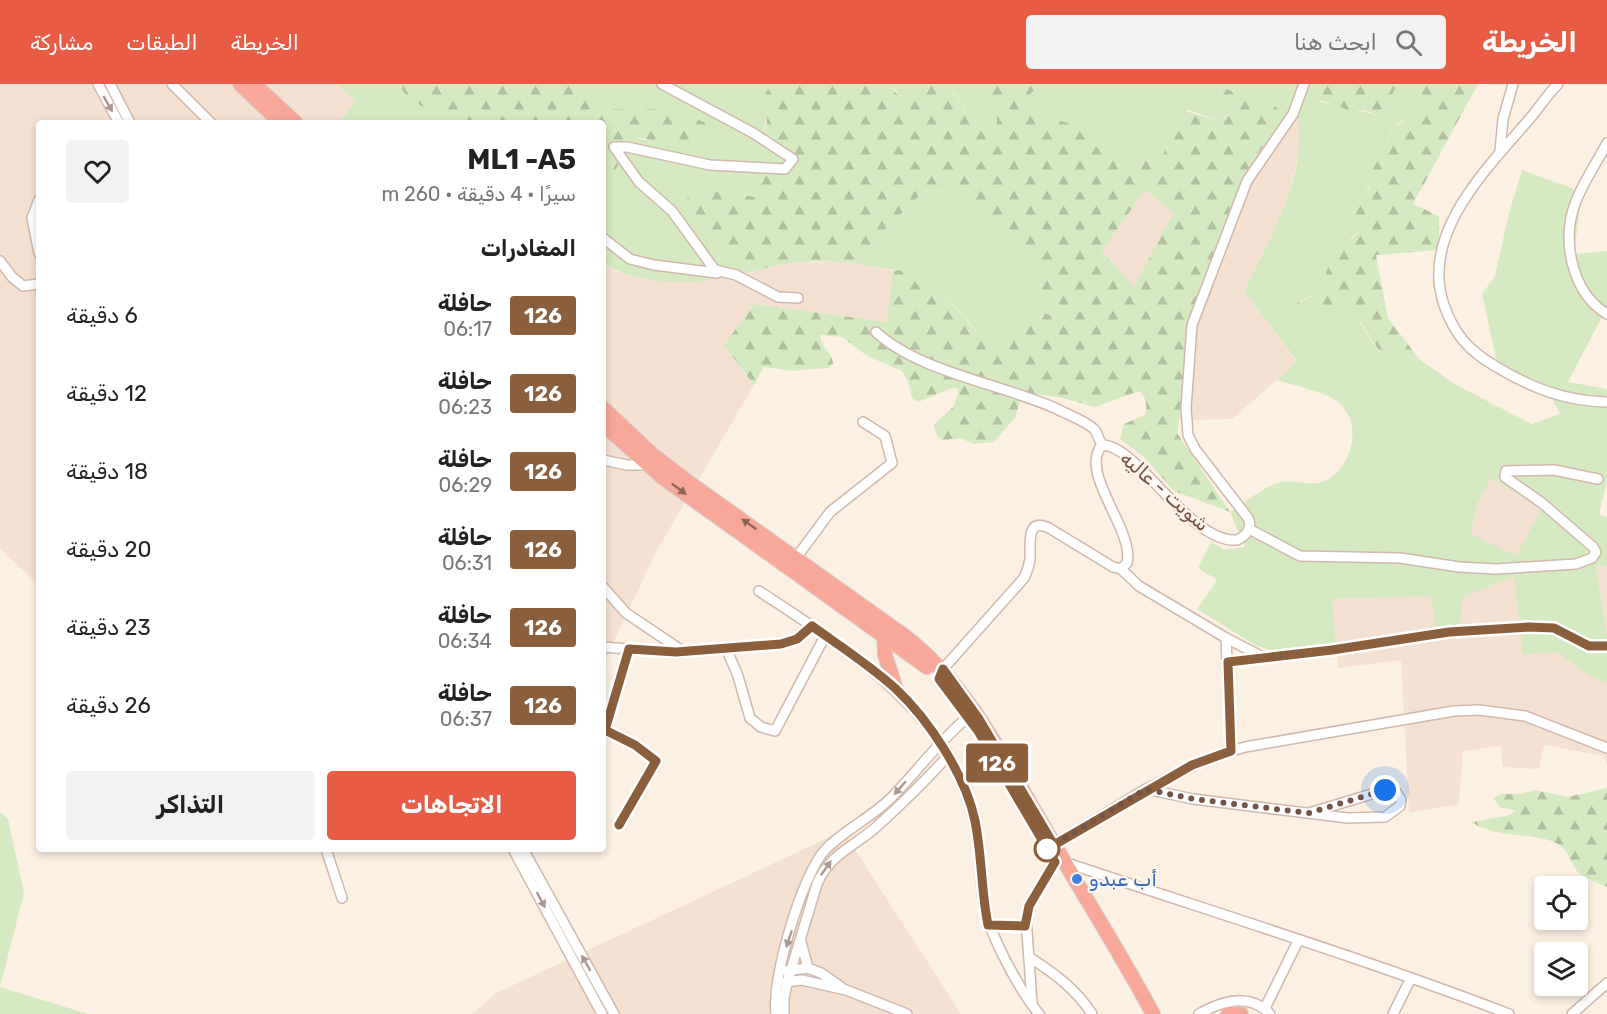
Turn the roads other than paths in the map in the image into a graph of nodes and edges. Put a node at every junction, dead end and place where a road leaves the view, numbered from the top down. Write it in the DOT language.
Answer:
graph roads {
  1 [pos="98,84"];
  2 [pos="111,84"];
  3 [pos="172,84"];
  4 [pos="240,84"];
  5 [pos="254,84"];
  6 [pos="662,84"];
  7 [pos="1304,84"];
  8 [pos="1513,84"];
  9 [pos="1558,84"];
  10 [pos="117,120"];
  11 [pos="129,120"];
  12 [pos="208,120"];
  13 [pos="278,120"];
  14 [pos="293,120"];
  15 [pos="1607,143"];
  16 [pos="1500,151"];
  17 [pos="36,208"];
  18 [pos="36,238"];
  19 [pos="606,240"];
  20 [pos="0,261"];
  21 [pos="715,270"];
  22 [pos="36,284"];
  23 [pos="798,298"];
  24 [pos="1607,314"];
  25 [pos="876,332"];
  26 [pos="1607,402"];
  27 [pos="606,411"];
  28 [pos="863,422"];
  29 [pos="606,427"];
  30 [pos="1101,445"];
  31 [pos="606,461"];
  32 [pos="646,465"];
  33 [pos="1598,479"];
  34 [pos="1250,529"];
  35 [pos="771,546"];
  36 [pos="796,558"];
  37 [pos="1121,569"];
  38 [pos="606,590"];
  39 [pos="759,591"];
  40 [pos="812,626"];
  41 [pos="884,634"];
  42 [pos="825,636"];
  43 [pos="1226,638"];
  44 [pos="1607,646"];
  45 [pos="606,647"];
  46 [pos="726,648"];
  47 [pos="629,649"];
  48 [pos="684,652"];
  49 [pos="1263,657"];
  50 [pos="1228,662"];
  51 [pos="941,674"];
  52 [pos="896,690"];
  53 [pos="968,717"];
  54 [pos="606,727"];
  55 [pos="606,730"];
  56 [pos="946,735"];
  57 [pos="938,743"];
  58 [pos="1607,748"];
  59 [pos="1231,751"];
  60 [pos="948,756"];
  61 [pos="1146,789"];
  62 [pos="1309,813"];
  63 [pos="619,825"];
  64 [pos="1054,845"];
  65 [pos="327,852"];
  66 [pos="515,852"];
  67 [pos="525,852"];
  68 [pos="1060,862"];
  69 [pos="342,898"];
  70 [pos="988,925"];
  71 [pos="1025,926"];
  72 [pos="800,941"];
  73 [pos="1298,941"];
  74 [pos="1029,957"];
  75 [pos="808,968"];
  76 [pos="780,969"];
  77 [pos="790,972"];
  78 [pos="1411,978"];
  79 [pos="777,980"];
  80 [pos="787,983"];
  81 [pos="1607,983"];
  82 [pos="846,990"];
  83 [pos="605,998"];
  84 [pos="596,1003"];
  85 [pos="1034,1011"];
  86 [pos="1268,1011"];
  87 [pos="602,1014"];
  88 [pos="614,1014"];
  89 [pos="776,1014"];
  90 [pos="784,1014"];
  91 [pos="907,1014"];
  92 [pos="1092,1014"];
  93 [pos="1145,1014"];
  94 [pos="1153,1014"];
  95 [pos="1199,1014"];
  96 [pos="1228,1014"];
  97 [pos="1241,1014"];
  98 [pos="1393,1014"];
  99 [pos="1509,1014"];
  100 [pos="1572,1014"];
  1 -- 10 [label="street, one-way"];
  2 -- 11 [label="street"];
  3 -- 12 [label="street"];
  4 -- 13 [label="highway"];
  5 -- 14 [label="highway"];
  6 -- 21 [label="street"];
  7 -- 34 [label="street, شويت - عاليه"];
  8 -- 16 [label="street"];
  9 -- 16 [label="street"];
  15 -- 24 [label="street"];
  16 -- 26 [label="street"];
  17 -- 18 [label="street"];
  19 -- 21 [label="street"];
  20 -- 22 [label="street"];
  21 -- 23 [label="street"];
  25 -- 30 [label="street"];
  35 -- 27 [label="highway, one-way"];
  28 -- 36 [label="street"];
  29 -- 32 [label="highway"];
  30 -- 34 [label="street, شويت - عاليه"];
  30 -- 37 [label="street, شويت - عاليه"];
  31 -- 32 [label="street"];
  32 -- 35 [label="highway, one-way"];
  33 -- 34 [label="street"];
  35 -- 36 [label="highway"];
  35 -- 41 [label="highway"];
  36 -- 51 [label="highway"];
  37 -- 43 [label="street"];
  37 -- 51 [label="street"];
  38 -- 48 [label="street"];
  39 -- 40 [label="street"];
  40 -- 42 [label="street"];
  40 -- 46 [label="street"];
  41 -- 51 [label="highway"];
  41 -- 52 [label="highway"];
  42 -- 46 [label="street"];
  42 -- 52 [label="street"];
  43 -- 49 [label="street"];
  43 -- 50 [label="street"];
  44 -- 49 [label="street"];
  45 -- 47 [label="street"];
  46 -- 48 [label="street"];
  47 -- 48 [label="street"];
  47 -- 54 [label="street"];
  49 -- 50 [label="street"];
  50 -- 59 [label="street"];
  51 -- 53 [label="highway"];
  51 -- 64 [label="highway"];
  52 -- 57 [label="street"];
  53 -- 56 [label="street"];
  53 -- 68 [label="highway"];
  55 -- 63 [label="street"];
  56 -- 57 [label="street"];
  56 -- 60 [label="street"];
  57 -- 60 [label="street"];
  57 -- 76 [label="street, one-way"];
  58 -- 59 [label="street"];
  59 -- 61 [label="street"];
  60 -- 70 [label="street"];
  72 -- 60 [label="street, one-way"];
  61 -- 62 [label="street"];
  61 -- 64 [label="street"];
  62 -- 62 [label="street"];
  64 -- 68 [label="highway"];
  65 -- 69 [label="street"];
  66 -- 84 [label="street, one-way"];
  83 -- 67 [label="street, one-way"];
  68 -- 71 [label="street"];
  68 -- 73 [label="street"];
  68 -- 93 [label="highway"];
  68 -- 94 [label="highway"];
  70 -- 71 [label="street"];
  70 -- 85 [label="street"];
  71 -- 74 [label="street"];
  72 -- 75 [label="street"];
  72 -- 77 [label="street"];
  73 -- 78 [label="street"];
  73 -- 86 [label="street"];
  74 -- 85 [label="street"];
  74 -- 92 [label="street"];
  75 -- 77 [label="street"];
  75 -- 82 [label="street"];
  76 -- 77 [label="street"];
  76 -- 79 [label="street"];
  77 -- 80 [label="street"];
  78 -- 98 [label="street"];
  78 -- 99 [label="street"];
  79 -- 80 [label="street"];
  79 -- 89 [label="street"];
  80 -- 82 [label="street"];
  80 -- 90 [label="street"];
  81 -- 100 [label="street"];
  82 -- 91 [label="street"];
  83 -- 84 [label="street"];
  83 -- 88 [label="street"];
  84 -- 87 [label="street"];
  86 -- 95 [label="street"];
  96 -- 97 [label="highway"];
}
